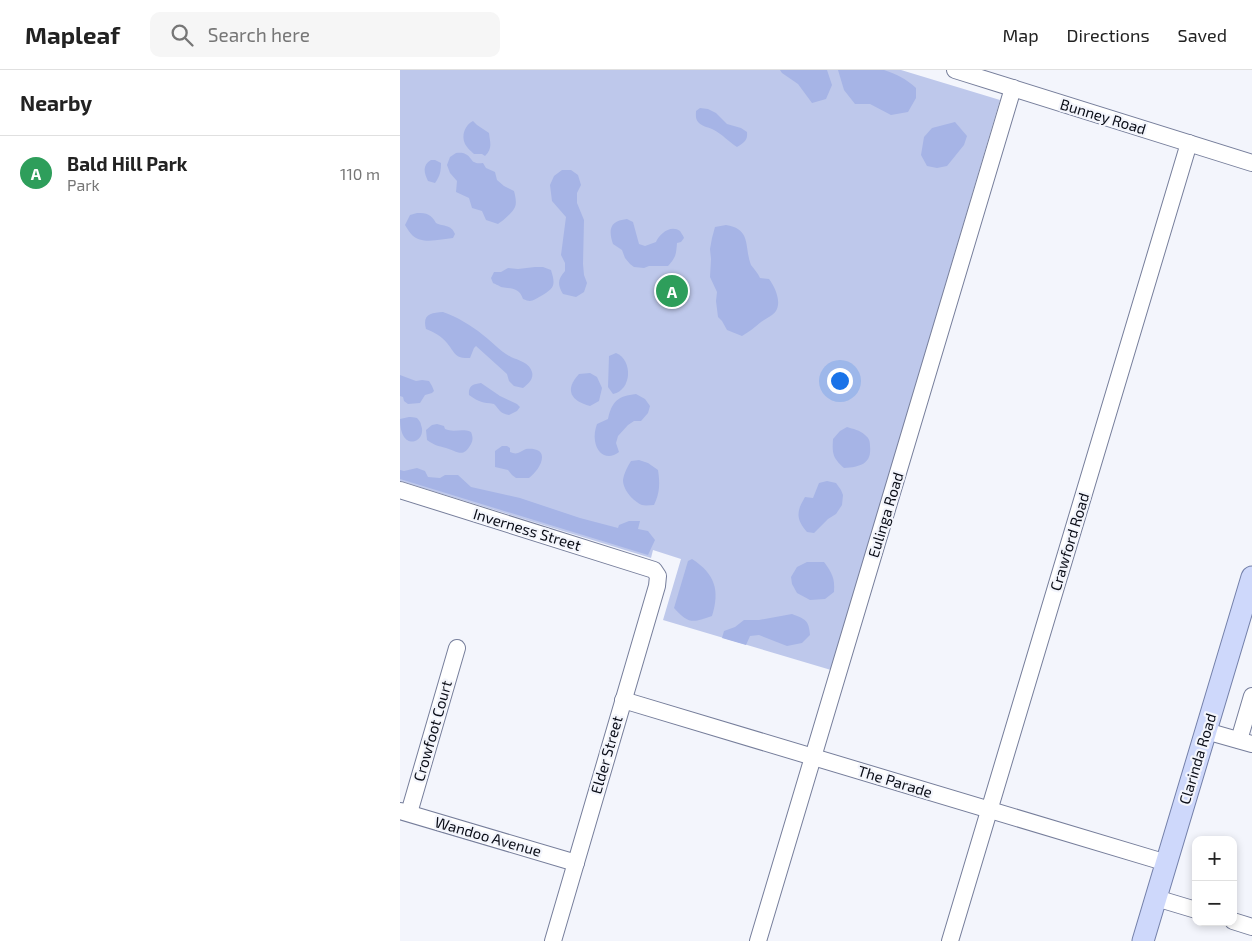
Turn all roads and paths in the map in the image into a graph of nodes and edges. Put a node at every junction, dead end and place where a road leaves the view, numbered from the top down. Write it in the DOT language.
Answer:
graph roads {
  1 [pos="955,70"];
  2 [pos="1013,88"];
  3 [pos="1189,143"];
  4 [pos="1252,163"];
  5 [pos="400,490"];
  6 [pos="654,570"];
  7 [pos="1252,577"];
  8 [pos="457,648"];
  9 [pos="1252,696"];
  10 [pos="623,700"];
  11 [pos="1206,731"];
  12 [pos="1246,742"];
  13 [pos="813,757"];
  14 [pos="989,810"];
  15 [pos="404,812"];
  16 [pos="576,863"];
  17 [pos="1167,863"];
  18 [pos="1156,898"];
  19 [pos="1192,909"];
  20 [pos="1237,922"];
  21 [pos="1252,927"];
  22 [pos="553,941"];
  23 [pos="758,941"];
  24 [pos="950,941"];
  25 [pos="1143,941"];
  1 -- 2 [label="street, Bunney Road"];
  2 -- 3 [label="street, Bunney Road"];
  2 -- 13 [label="street, Eulinga Road"];
  3 -- 4 [label="street, Bunney Road"];
  3 -- 14 [label="street, Crawford Road"];
  5 -- 6 [label="street, Inverness Street"];
  6 -- 10 [label="street, Elder Street"];
  7 -- 11 [label="main road, Clarinda Road"];
  8 -- 15 [label="street, Crowfoot Court"];
  9 -- 12 [label="street"];
  10 -- 13 [label="street, The Parade"];
  10 -- 16 [label="street, Elder Street"];
  11 -- 12 [label="street"];
  11 -- 17 [label="main road, Clarinda Road"];
  13 -- 14 [label="street, The Parade"];
  13 -- 23 [label="street, Eulinga Road"];
  14 -- 17 [label="street, The Parade"];
  14 -- 24 [label="street, Crawford Road"];
  15 -- 16 [label="street, Wandoo Avenue"];
  16 -- 22 [label="street, Elder Street"];
  17 -- 18 [label="main road, Clarinda Road"];
  18 -- 19 [label="street"];
  18 -- 25 [label="main road, Clarinda Road"];
  20 -- 21 [label="street"];
}
